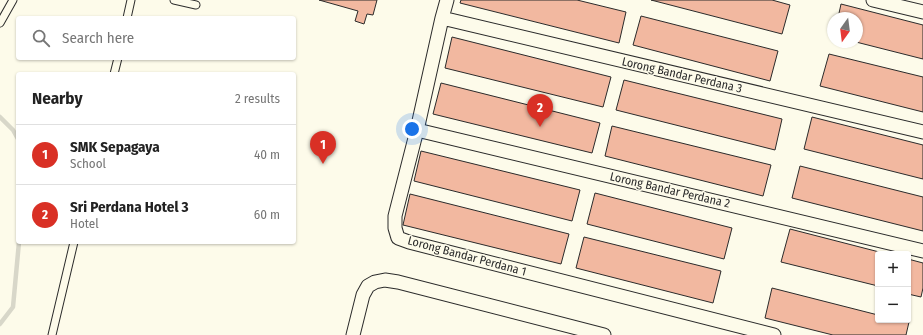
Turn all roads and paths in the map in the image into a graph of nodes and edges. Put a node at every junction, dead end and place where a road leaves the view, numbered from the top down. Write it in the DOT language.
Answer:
graph roads {
  1 [pos="13,0"];
  2 [pos="132,0"];
  3 [pos="174,0"];
  4 [pos="447,0"];
  5 [pos="873,0"];
  6 [pos="196,5"];
  7 [pos="923,12"];
  8 [pos="128,16"];
  9 [pos="442,18"];
  10 [pos="0,23"];
  11 [pos="118,60"];
  12 [pos="114,72"];
  13 [pos="417,130"];
  14 [pos="923,132"];
  15 [pos="74,244"];
  16 [pos="923,251"];
  17 [pos="52,335"];
  18 [pos="353,335"];
  19 [pos="604,335"];
  20 [pos="774,335"];
  1 -- 10 [label="lane"];
  2 -- 8 [label="lane"];
  3 -- 6 [label="lane"];
  4 -- 9 [label="street, Lorong Bandar Perdana 1"];
  5 -- 7 [label="street"];
  9 -- 13 [label="street, Lorong Bandar Perdana 1"];
  9 -- 14 [label="street, Lorong Bandar Perdana 3"];
  11 -- 12 [label="lane"];
  13 -- 16 [label="street, Lorong Bandar Perdana 2"];
  13 -- 20 [label="street, Lorong Bandar Perdana 1"];
  15 -- 17 [label="lane"];
  18 -- 19 [label="street"];
}
